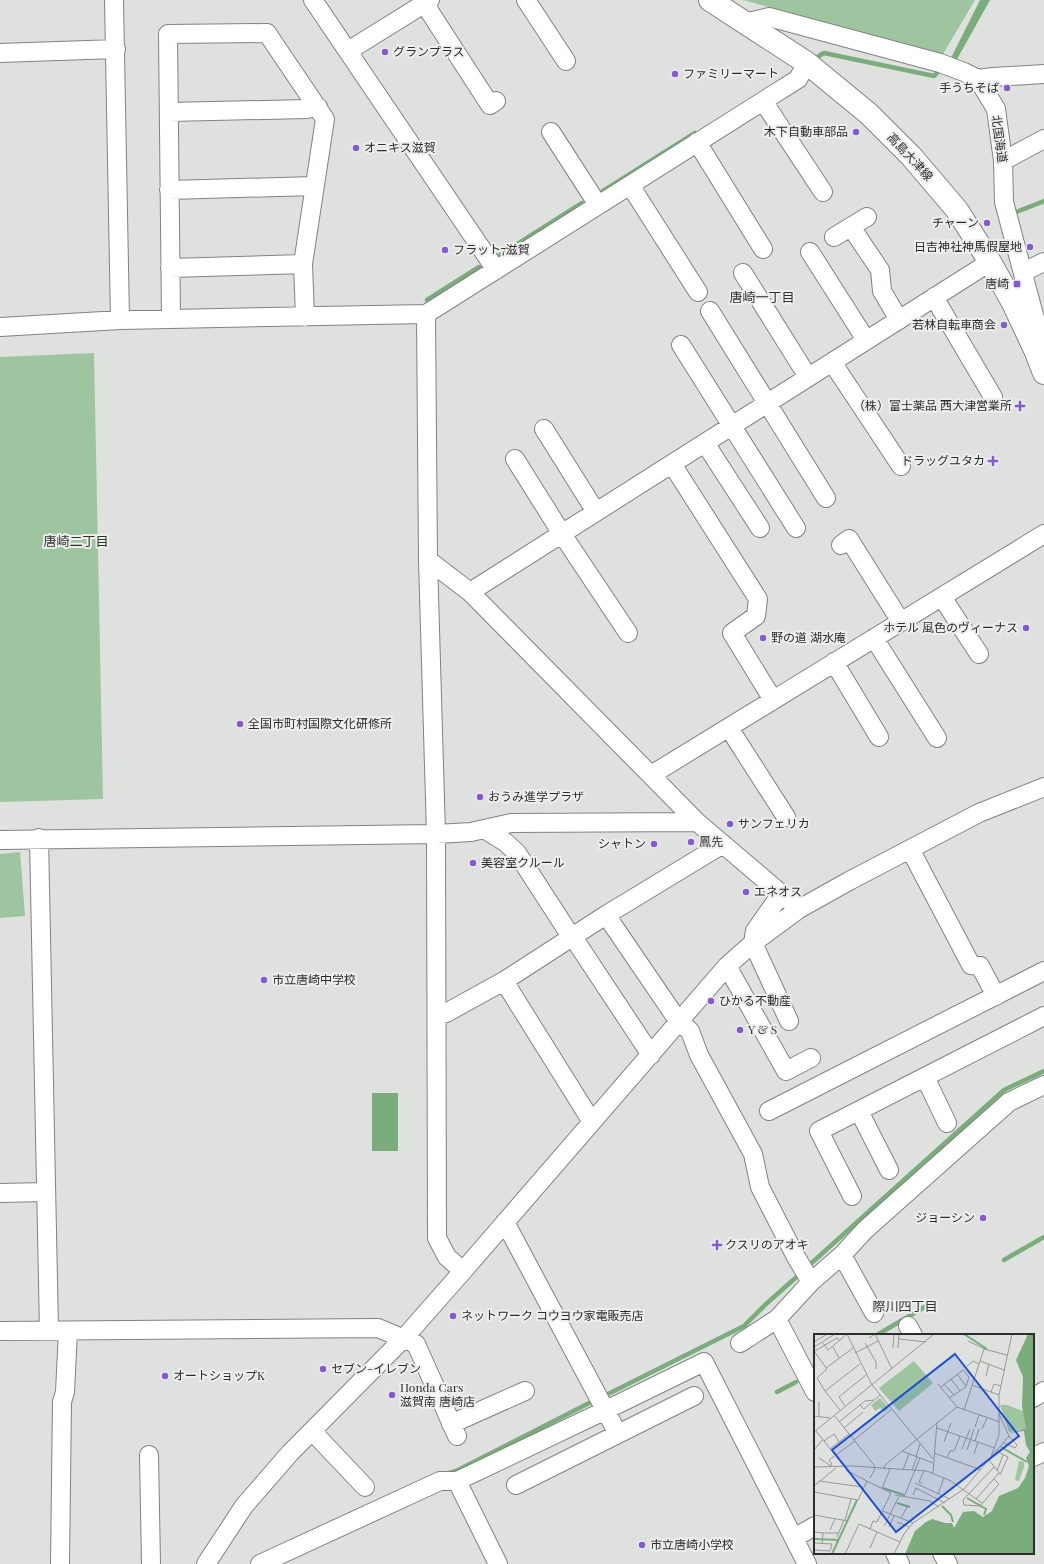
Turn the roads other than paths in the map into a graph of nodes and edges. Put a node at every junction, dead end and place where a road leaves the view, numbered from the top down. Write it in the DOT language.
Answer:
graph roads {
  1 [pos="114,0"];
  2 [pos="313,0"];
  3 [pos="526,0"];
  4 [pos="710,0"];
  5 [pos="427,2"];
  6 [pos="744,23"];
  7 [pos="116,50"];
  8 [pos="348,51"];
  9 [pos="0,53"];
  10 [pos="566,61"];
  11 [pos="808,64"];
  12 [pos="1044,74"];
  13 [pos="978,79"];
  14 [pos="763,100"];
  15 [pos="496,101"];
  16 [pos="318,108"];
  17 [pos="169,112"];
  18 [pos="551,132"];
  19 [pos="1044,138"];
  20 [pos="697,142"];
  21 [pos="1003,161"];
  22 [pos="630,185"];
  23 [pos="315,186"];
  24 [pos="170,190"];
  25 [pos="823,192"];
  26 [pos="598,205"];
  27 [pos="867,216"];
  28 [pos="851,227"];
  29 [pos="834,237"];
  30 [pos="762,249"];
  31 [pos="810,252"];
  32 [pos="990,262"];
  33 [pos="1044,262"];
  34 [pos="303,264"];
  35 [pos="170,268"];
  36 [pos="496,270"];
  37 [pos="1023,272"];
  38 [pos="743,274"];
  39 [pos="698,292"];
  40 [pos="934,298"];
  41 [pos="710,312"];
  42 [pos="426,314"];
  43 [pos="305,317"];
  44 [pos="171,318"];
  45 [pos="125,320"];
  46 [pos="899,320"];
  47 [pos="0,327"];
  48 [pos="866,340"];
  49 [pos="682,345"];
  50 [pos="1041,348"];
  51 [pos="832,362"];
  52 [pos="1044,373"];
  53 [pos="808,377"];
  54 [pos="993,397"];
  55 [pos="767,404"];
  56 [pos="731,426"];
  57 [pos="544,429"];
  58 [pos="705,443"];
  59 [pos="515,459"];
  60 [pos="672,464"];
  61 [pos="901,466"];
  62 [pos="826,498"];
  63 [pos="596,512"];
  64 [pos="760,528"];
  65 [pos="796,528"];
  66 [pos="562,534"];
  67 [pos="1044,534"];
  68 [pos="841,545"];
  69 [pos="428,560"];
  70 [pos="470,592"];
  71 [pos="942,597"];
  72 [pos="901,622"];
  73 [pos="628,633"];
  74 [pos="874,638"];
  75 [pos="979,654"];
  76 [pos="834,662"];
  77 [pos="773,700"];
  78 [pos="729,728"];
  79 [pos="879,737"];
  80 [pos="937,738"];
  81 [pos="651,775"];
  82 [pos="1044,787"];
  83 [pos="786,817"];
  84 [pos="697,822"];
  85 [pos="484,829"];
  86 [pos="436,834"];
  87 [pos="39,838"];
  88 [pos="0,840"];
  89 [pos="723,844"];
  90 [pos="910,849"];
  91 [pos="781,894"];
  92 [pos="799,909"];
  93 [pos="606,915"];
  94 [pos="573,938"];
  95 [pos="753,943"];
  96 [pos="727,966"];
  97 [pos="1044,970"];
  98 [pos="504,981"];
  99 [pos="996,996"];
  100 [pos="436,1016"];
  101 [pos="1044,1016"];
  102 [pos="789,1021"];
  103 [pos="679,1022"];
  104 [pos="651,1055"];
  105 [pos="811,1058"];
  106 [pos="925,1077"];
  107 [pos="1044,1085"];
  108 [pos="859,1110"];
  109 [pos="769,1111"];
  110 [pos="592,1122"];
  111 [pos="947,1123"];
  112 [pos="889,1170"];
  113 [pos="46,1192"];
  114 [pos="0,1193"];
  115 [pos="852,1196"];
  116 [pos="505,1222"];
  117 [pos="842,1255"];
  118 [pos="463,1271"];
  119 [pos="810,1280"];
  120 [pos="874,1313"];
  121 [pos="777,1319"];
  122 [pos="0,1331"];
  123 [pos="49,1331"];
  124 [pos="68,1331"];
  125 [pos="404,1338"];
  126 [pos="740,1343"];
  127 [pos="814,1390"];
  128 [pos="525,1391"];
  129 [pos="1044,1391"];
  130 [pos="694,1396"];
  131 [pos="1034,1397"];
  132 [pos="606,1408"];
  133 [pos="312,1431"];
  134 [pos="618,1434"];
  135 [pos="1044,1452"];
  136 [pos="149,1455"];
  137 [pos="1034,1457"];
  138 [pos="452,1481"];
  139 [pos="516,1485"];
  140 [pos="365,1487"];
  141 [pos="814,1527"];
  142 [pos="794,1538"];
  143 [pos="895,1554"];
  144 [pos="943,1554"];
  145 [pos="491,1562"];
  146 [pos="60,1564"];
  147 [pos="151,1564"];
  148 [pos="206,1564"];
  149 [pos="260,1564"];
  150 [pos="807,1564"];
  151 [pos="900,1564"];
  152 [pos="948,1564"];
  1 -- 7 [label="street"];
  2 -- 8 [label="street"];
  3 -- 10 [label="street"];
  4 -- 6 [label="main road, 高島大津線"];
  5 -- 8 [label="street"];
  5 -- 15 [label="street"];
  6 -- 11 [label="main road, 高島大津線"];
  6 -- 13 [label="street"];
  7 -- 9 [label="street"];
  7 -- 45 [label="street"];
  8 -- 36 [label="street"];
  11 -- 14 [label="street"];
  11 -- 32 [label="main road, 高島大津線"];
  12 -- 13 [label="street"];
  13 -- 21 [label="street, 北国海道"];
  14 -- 20 [label="street"];
  14 -- 25 [label="street"];
  16 -- 17 [label="street"];
  16 -- 17 [label="street"];
  16 -- 23 [label="street"];
  17 -- 24 [label="street"];
  18 -- 26 [label="street"];
  19 -- 21 [label="street"];
  20 -- 22 [label="street"];
  20 -- 30 [label="street"];
  21 -- 37 [label="street, 北国海道"];
  22 -- 26 [label="street"];
  22 -- 39 [label="street"];
  23 -- 24 [label="street"];
  23 -- 34 [label="street"];
  24 -- 35 [label="street"];
  26 -- 36 [label="street"];
  27 -- 28 [label="street"];
  28 -- 29 [label="street"];
  28 -- 46 [label="street"];
  31 -- 48 [label="street"];
  32 -- 40 [label="street"];
  32 -- 50 [label="main road, 高島大津線"];
  33 -- 37 [label="street"];
  34 -- 35 [label="street"];
  34 -- 43 [label="street"];
  35 -- 44 [label="street"];
  36 -- 42 [label="street"];
  37 -- 50 [label="street, 北国海道"];
  38 -- 53 [label="street"];
  40 -- 46 [label="street"];
  40 -- 54 [label="street"];
  41 -- 55 [label="street"];
  42 -- 43 [label="street"];
  42 -- 69 [label="street"];
  43 -- 44 [label="street"];
  44 -- 45 [label="street"];
  45 -- 47 [label="street"];
  46 -- 48 [label="street"];
  48 -- 51 [label="street"];
  49 -- 56 [label="street"];
  50 -- 52 [label="main road, 高島大津線"];
  51 -- 53 [label="street"];
  51 -- 61 [label="street"];
  53 -- 55 [label="street"];
  55 -- 56 [label="street"];
  55 -- 62 [label="street"];
  56 -- 58 [label="street"];
  56 -- 65 [label="street"];
  57 -- 63 [label="street"];
  58 -- 60 [label="street"];
  58 -- 64 [label="street"];
  59 -- 66 [label="street"];
  60 -- 63 [label="street"];
  60 -- 77 [label="street"];
  63 -- 66 [label="street"];
  66 -- 70 [label="street"];
  66 -- 73 [label="street"];
  67 -- 71 [label="street"];
  68 -- 72 [label="street"];
  69 -- 70 [label="street"];
  69 -- 86 [label="street"];
  70 -- 81 [label="street"];
  71 -- 72 [label="street"];
  71 -- 75 [label="street"];
  72 -- 74 [label="street"];
  74 -- 76 [label="street"];
  74 -- 80 [label="street"];
  76 -- 77 [label="street"];
  76 -- 79 [label="street"];
  77 -- 78 [label="street"];
  78 -- 81 [label="street"];
  78 -- 83 [label="street"];
  81 -- 84 [label="street"];
  82 -- 90 [label="street"];
  84 -- 85 [label="street"];
  84 -- 89 [label="street"];
  85 -- 86 [label="street"];
  85 -- 94 [label="street"];
  86 -- 87 [label="street"];
  86 -- 100 [label="street"];
  87 -- 88 [label="street"];
  87 -- 113 [label="street"];
  89 -- 91 [label="street"];
  89 -- 93 [label="street"];
  90 -- 92 [label="street"];
  90 -- 99 [label="street"];
  91 -- 92 [label="street"];
  91 -- 95 [label="street"];
  92 -- 95 [label="street"];
  93 -- 94 [label="street"];
  93 -- 103 [label="street"];
  94 -- 98 [label="street"];
  94 -- 104 [label="street"];
  95 -- 96 [label="street"];
  95 -- 102 [label="street"];
  96 -- 103 [label="street"];
  96 -- 105 [label="street"];
  97 -- 99 [label="street"];
  98 -- 100 [label="street"];
  98 -- 110 [label="street"];
  99 -- 109 [label="street"];
  100 -- 118 [label="street"];
  101 -- 106 [label="street"];
  103 -- 104 [label="street"];
  103 -- 119 [label="street"];
  104 -- 110 [label="street"];
  106 -- 108 [label="street"];
  106 -- 111 [label="street"];
  107 -- 117 [label="street"];
  108 -- 112 [label="street"];
  108 -- 115 [label="street"];
  110 -- 116 [label="street"];
  113 -- 114 [label="street"];
  113 -- 123 [label="street"];
  116 -- 118 [label="street"];
  116 -- 132 [label="street"];
  117 -- 119 [label="street"];
  117 -- 120 [label="street"];
  118 -- 125 [label="street"];
  119 -- 121 [label="street"];
  121 -- 126 [label="street"];
  121 -- 127 [label="street"];
  122 -- 123 [label="street"];
  123 -- 124 [label="street"];
  124 -- 125 [label="street"];
  124 -- 146 [label="street"];
  125 -- 128 [label="street"];
  125 -- 133 [label="street"];
  129 -- 131 [label="street"];
  130 -- 134 [label="street"];
  132 -- 134 [label="street"];
  132 -- 138 [label="street"];
  132 -- 142 [label="street"];
  133 -- 140 [label="street"];
  133 -- 148 [label="street"];
  134 -- 139 [label="street"];
  135 -- 137 [label="street"];
  136 -- 147 [label="street"];
  138 -- 145 [label="street"];
  138 -- 149 [label="street"];
  141 -- 142 [label="street"];
  142 -- 150 [label="street"];
  143 -- 151 [label="street"];
  144 -- 152 [label="street"];
}
